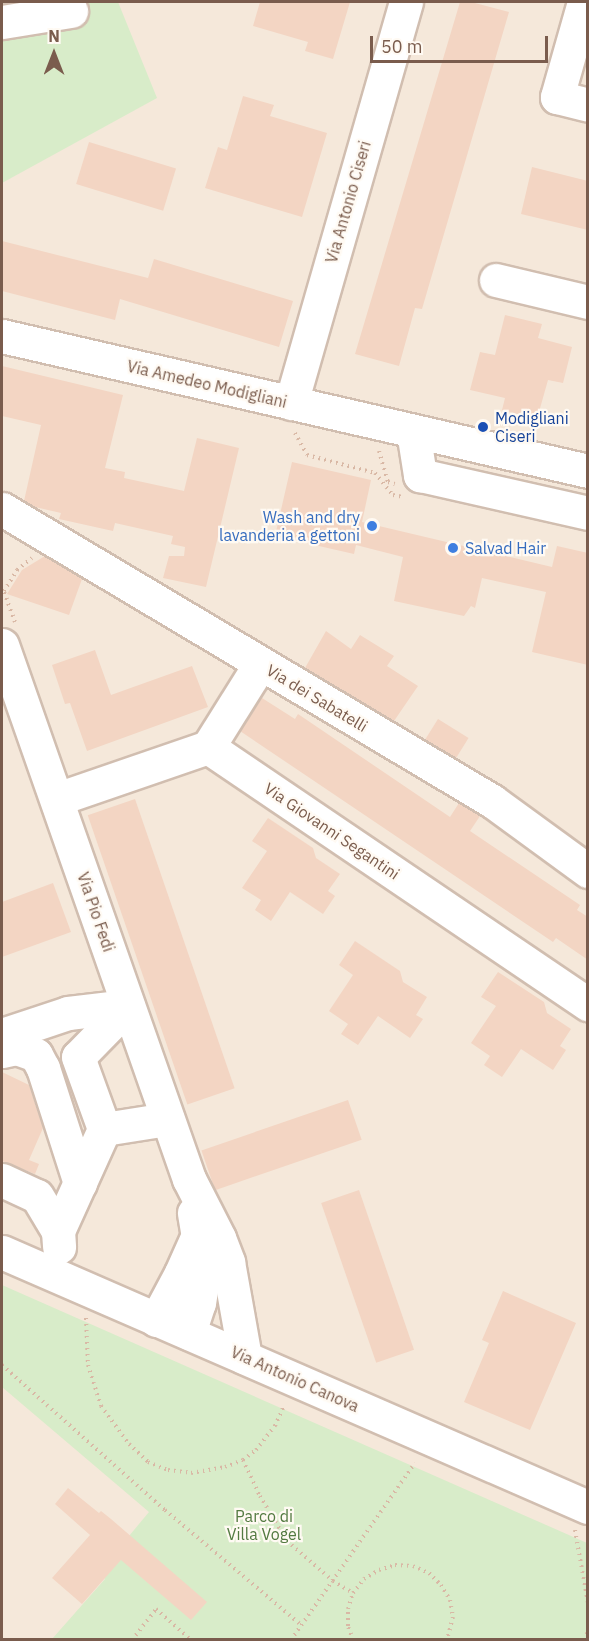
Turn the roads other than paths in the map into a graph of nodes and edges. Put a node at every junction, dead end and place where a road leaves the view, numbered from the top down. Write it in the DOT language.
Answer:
graph roads {
  1 [pos="406,2"];
  2 [pos="586,2"];
  3 [pos="71,11"];
  4 [pos="2,22"];
  5 [pos="588,105"];
  6 [pos="496,280"];
  7 [pos="588,302"];
  8 [pos="2,336"];
  9 [pos="290,423"];
  10 [pos="413,431"];
  11 [pos="588,471"];
  12 [pos="2,509"];
  13 [pos="588,513"];
  14 [pos="42,534"];
  15 [pos="2,540"];
  16 [pos="2,645"];
  17 [pos="260,664"];
  18 [pos="208,747"];
  19 [pos="57,799"];
  20 [pos="588,871"];
  21 [pos="588,1004"];
  22 [pos="128,1006"];
  23 [pos="2,1035"];
  24 [pos="2,1051"];
  25 [pos="167,1119"];
  26 [pos="104,1129"];
  27 [pos="2,1179"];
  28 [pos="189,1179"];
  29 [pos="80,1183"];
  30 [pos="58,1231"];
  31 [pos="197,1237"];
  32 [pos="2,1252"];
  33 [pos="74,1285"];
  34 [pos="156,1320"];
  35 [pos="189,1333"];
  36 [pos="245,1357"];
  37 [pos="579,1503"];
  1 -- 9 [label="street, Via Antonio Ciseri"];
  2 -- 5 [label="street"];
  3 -- 4 [label="street"];
  6 -- 7 [label="street"];
  8 -- 9 [label="street, Via Amedeo Modigliani"];
  9 -- 10 [label="street, Via Amedeo Modigliani"];
  10 -- 11 [label="street, Via Amedeo Modigliani"];
  10 -- 13 [label="street"];
  12 -- 14 [label="street, Via dei Sabatelli"];
  14 -- 15 [label="street"];
  14 -- 17 [label="street, Via dei Sabatelli"];
  16 -- 19 [label="street, Via Pio Fedi"];
  17 -- 18 [label="street"];
  17 -- 20 [label="street, Via dei Sabatelli"];
  18 -- 19 [label="street"];
  18 -- 21 [label="street, Via Giovanni Segantini"];
  19 -- 22 [label="street, Via Pio Fedi"];
  22 -- 23 [label="street"];
  22 -- 25 [label="street, Via Pio Fedi"];
  22 -- 26 [label="street"];
  24 -- 29 [label="street"];
  25 -- 26 [label="street"];
  25 -- 28 [label="street, Via Pio Fedi"];
  26 -- 29 [label="street"];
  27 -- 30 [label="street"];
  28 -- 31 [label="street, Via Pio Fedi"];
  28 -- 36 [label="street, Via Pio Fedi"];
  29 -- 30 [label="street"];
  30 -- 33 [label="street"];
  31 -- 34 [label="street"];
  31 -- 35 [label="street, Via Pio Fedi"];
  32 -- 33 [label="street, Via Antonio Canova"];
  33 -- 34 [label="street, Via Antonio Canova"];
  34 -- 35 [label="street, Via Antonio Canova"];
  35 -- 36 [label="street, Via Antonio Canova"];
  36 -- 37 [label="street, Via Antonio Canova"];
}
